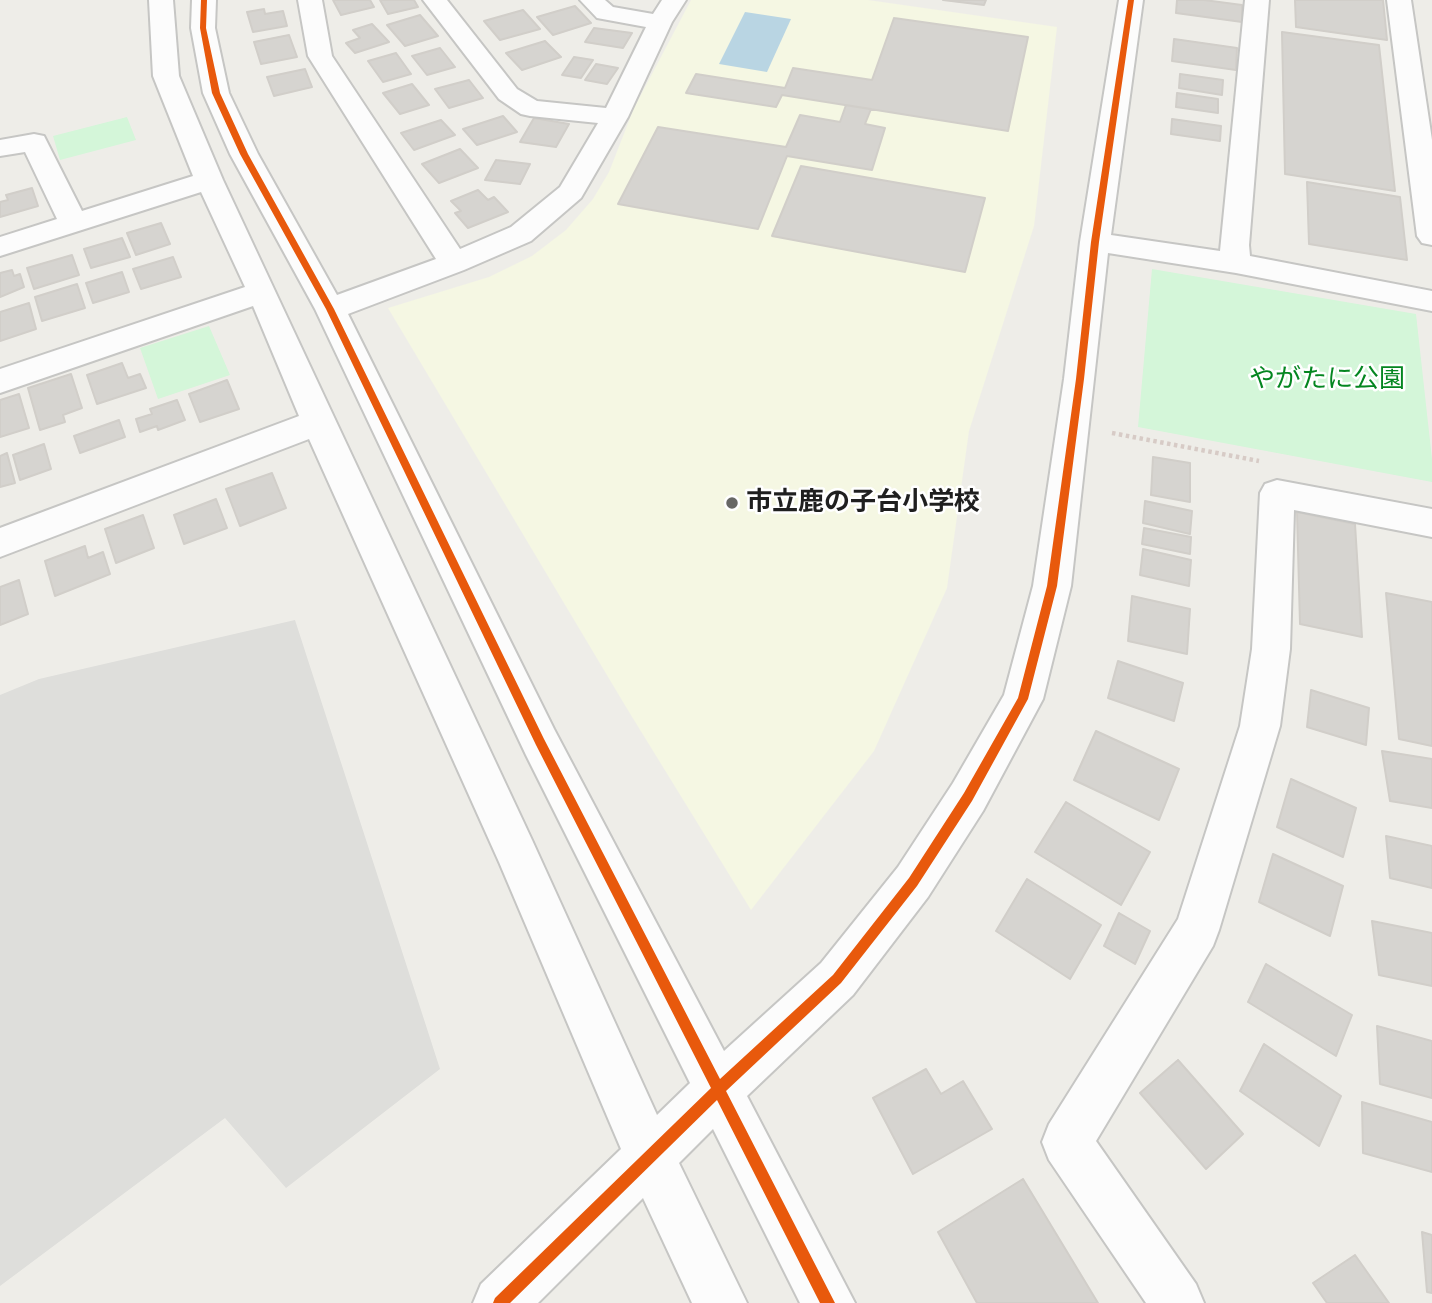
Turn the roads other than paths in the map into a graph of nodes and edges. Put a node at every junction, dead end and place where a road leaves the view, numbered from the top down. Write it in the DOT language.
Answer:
graph roads {
  1 [pos="160,0"];
  2 [pos="204,0"];
  3 [pos="310,0"];
  4 [pos="435,0"];
  5 [pos="592,0"];
  6 [pos="1131,0"];
  7 [pos="1257,0"];
  8 [pos="1399,0"];
  9 [pos="667,11"];
  10 [pos="615,117"];
  11 [pos="0,148"];
  12 [pos="1428,160"];
  13 [pos="209,180"];
  14 [pos="73,223"];
  15 [pos="1432,236"];
  16 [pos="1095,242"];
  17 [pos="0,247"];
  18 [pos="454,263"];
  19 [pos="1236,263"];
  20 [pos="262,292"];
  21 [pos="1432,301"];
  22 [pos="330,309"];
  23 [pos="0,381"];
  24 [pos="318,422"];
  25 [pos="1432,523"];
  26 [pos="0,543"];
  27 [pos="718,1090"];
  28 [pos="649,1155"];
  29 [pos="500,1303"];
  30 [pos="720,1303"];
  31 [pos="828,1303"];
  32 [pos="1177,1303"];
  1 -- 13 [label="street"];
  2 -- 22 [label="street"];
  3 -- 18 [label="street"];
  4 -- 10 [label="street"];
  5 -- 9 [label="street"];
  6 -- 16 [label="street"];
  7 -- 19 [label="street"];
  8 -- 12 [label="street"];
  9 -- 10 [label="street"];
  10 -- 18 [label="street"];
  11 -- 14 [label="street"];
  12 -- 15 [label="street"];
  13 -- 14 [label="street"];
  13 -- 20 [label="street"];
  14 -- 17 [label="street"];
  16 -- 19 [label="street"];
  16 -- 27 [label="street"];
  18 -- 22 [label="street"];
  19 -- 21 [label="street"];
  20 -- 23 [label="street"];
  20 -- 24 [label="street"];
  22 -- 27 [label="street"];
  24 -- 26 [label="street"];
  24 -- 28 [label="street"];
  25 -- 32 [label="street"];
  27 -- 28 [label="street"];
  27 -- 31 [label="street"];
  28 -- 29 [label="street"];
  28 -- 30 [label="street"];
}
